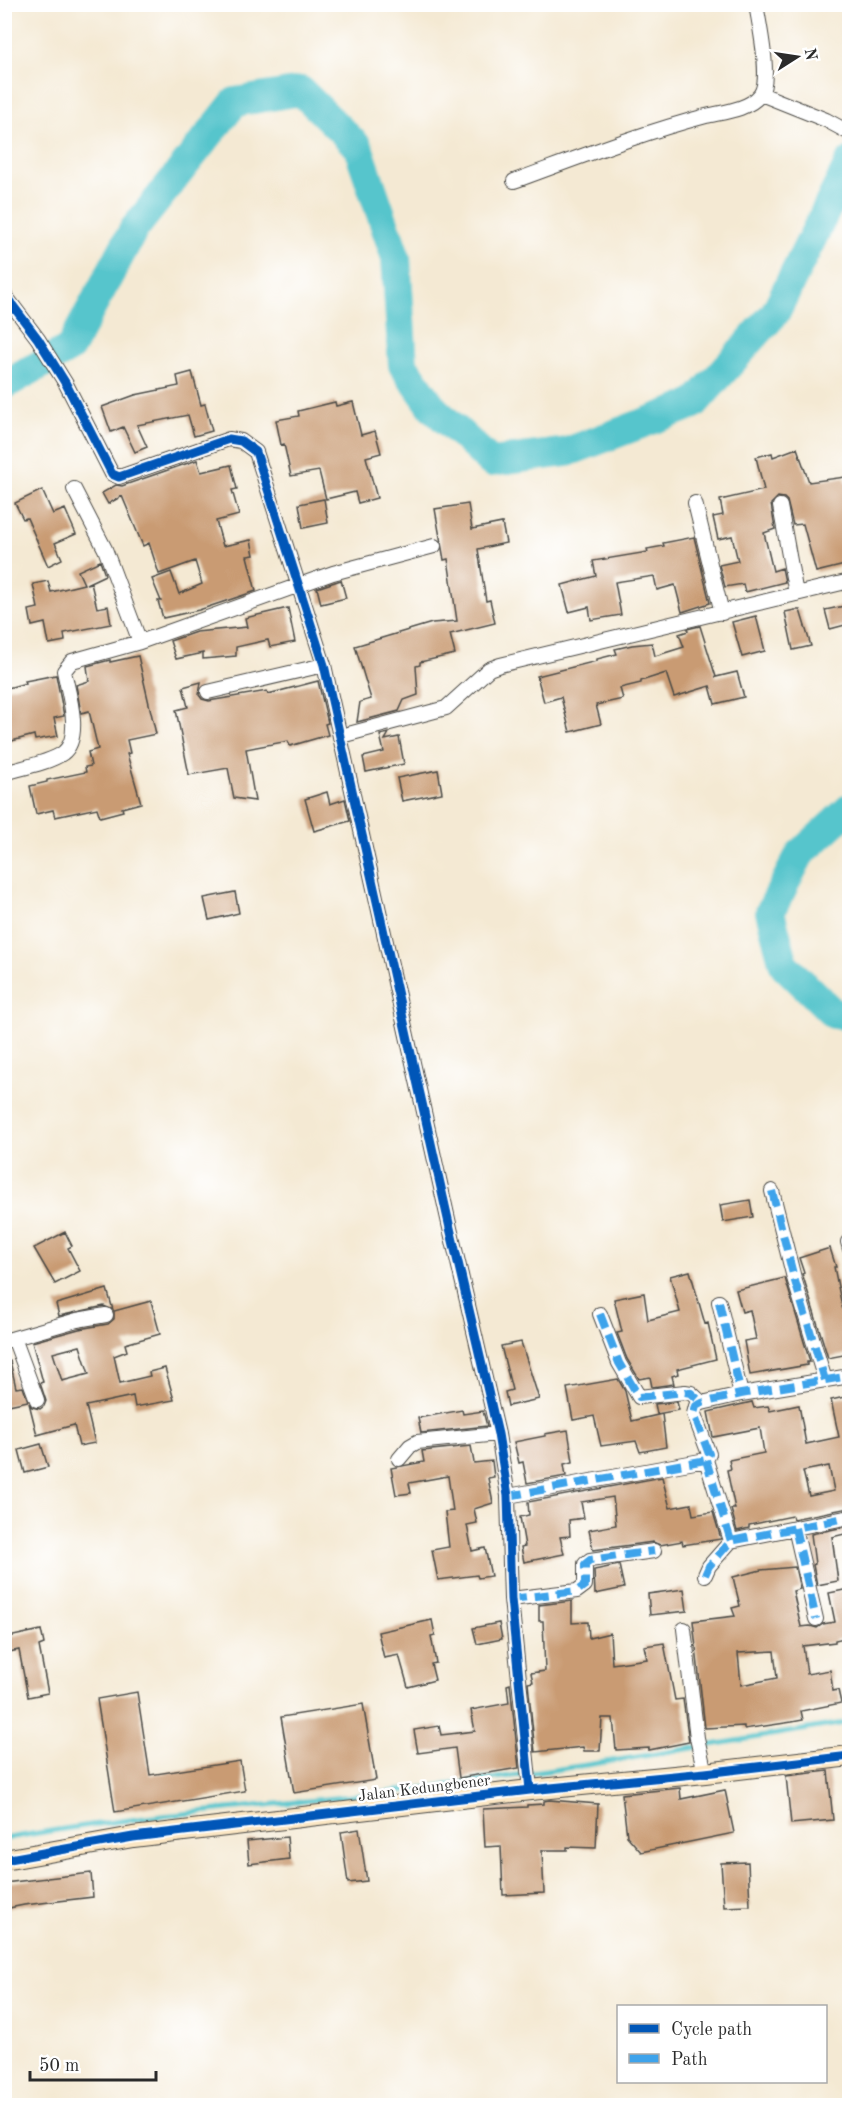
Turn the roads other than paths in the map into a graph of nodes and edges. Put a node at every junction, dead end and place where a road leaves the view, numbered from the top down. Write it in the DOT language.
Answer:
graph roads {
  1 [pos="756,4"];
  2 [pos="761,94"];
  3 [pos="849,133"];
  4 [pos="514,181"];
  5 [pos="4,294"];
  6 [pos="74,489"];
  7 [pos="694,503"];
  8 [pos="780,506"];
  9 [pos="434,546"];
  10 [pos="849,581"];
  11 [pos="299,586"];
  12 [pos="796,594"];
  13 [pos="722,613"];
  14 [pos="140,642"];
  15 [pos="324,664"];
  16 [pos="208,692"];
  17 [pos="341,736"];
  18 [pos="4,773"];
  19 [pos="772,1191"];
  20 [pos="719,1302"];
  21 [pos="600,1314"];
  22 [pos="106,1315"];
  23 [pos="9,1340"];
  24 [pos="849,1376"];
  25 [pos="825,1380"];
  26 [pos="741,1394"];
  27 [pos="37,1400"];
  28 [pos="702,1402"];
  29 [pos="498,1434"];
  30 [pos="399,1459"];
  31 [pos="706,1460"];
  32 [pos="508,1496"];
  33 [pos="849,1517"];
  34 [pos="795,1528"];
  35 [pos="731,1541"];
  36 [pos="654,1551"];
  37 [pos="705,1575"];
  38 [pos="511,1599"];
  39 [pos="816,1619"];
  40 [pos="684,1629"];
  41 [pos="849,1756"];
  42 [pos="705,1773"];
  43 [pos="530,1786"];
  44 [pos="4,1860"];
  1 -- 2 [label="street"];
  2 -- 3 [label="street"];
  2 -- 4 [label="street"];
  5 -- 11 [label="street"];
  6 -- 14 [label="street"];
  7 -- 13 [label="street"];
  8 -- 12 [label="street"];
  9 -- 11 [label="street"];
  10 -- 12 [label="street"];
  11 -- 14 [label="street"];
  11 -- 15 [label="street"];
  12 -- 13 [label="street"];
  13 -- 17 [label="street"];
  14 -- 18 [label="street"];
  15 -- 16 [label="street"];
  15 -- 17 [label="street"];
  17 -- 29 [label="street"];
  19 -- 25 [label="street"];
  20 -- 26 [label="street"];
  21 -- 28 [label="street"];
  22 -- 23 [label="street"];
  23 -- 27 [label="street"];
  24 -- 25 [label="street"];
  25 -- 26 [label="street"];
  26 -- 28 [label="street"];
  28 -- 31 [label="street"];
  29 -- 30 [label="street"];
  29 -- 32 [label="street"];
  31 -- 32 [label="street"];
  31 -- 35 [label="street"];
  32 -- 38 [label="street"];
  33 -- 34 [label="street"];
  34 -- 35 [label="street"];
  34 -- 39 [label="street"];
  35 -- 37 [label="street"];
  36 -- 38 [label="street"];
  38 -- 43 [label="street"];
  40 -- 42 [label="street"];
  41 -- 42 [label="street, Jalan Kedungbener"];
  42 -- 43 [label="street, Jalan Kedungbener"];
  43 -- 44 [label="street, Jalan Kedungbener"];
}
